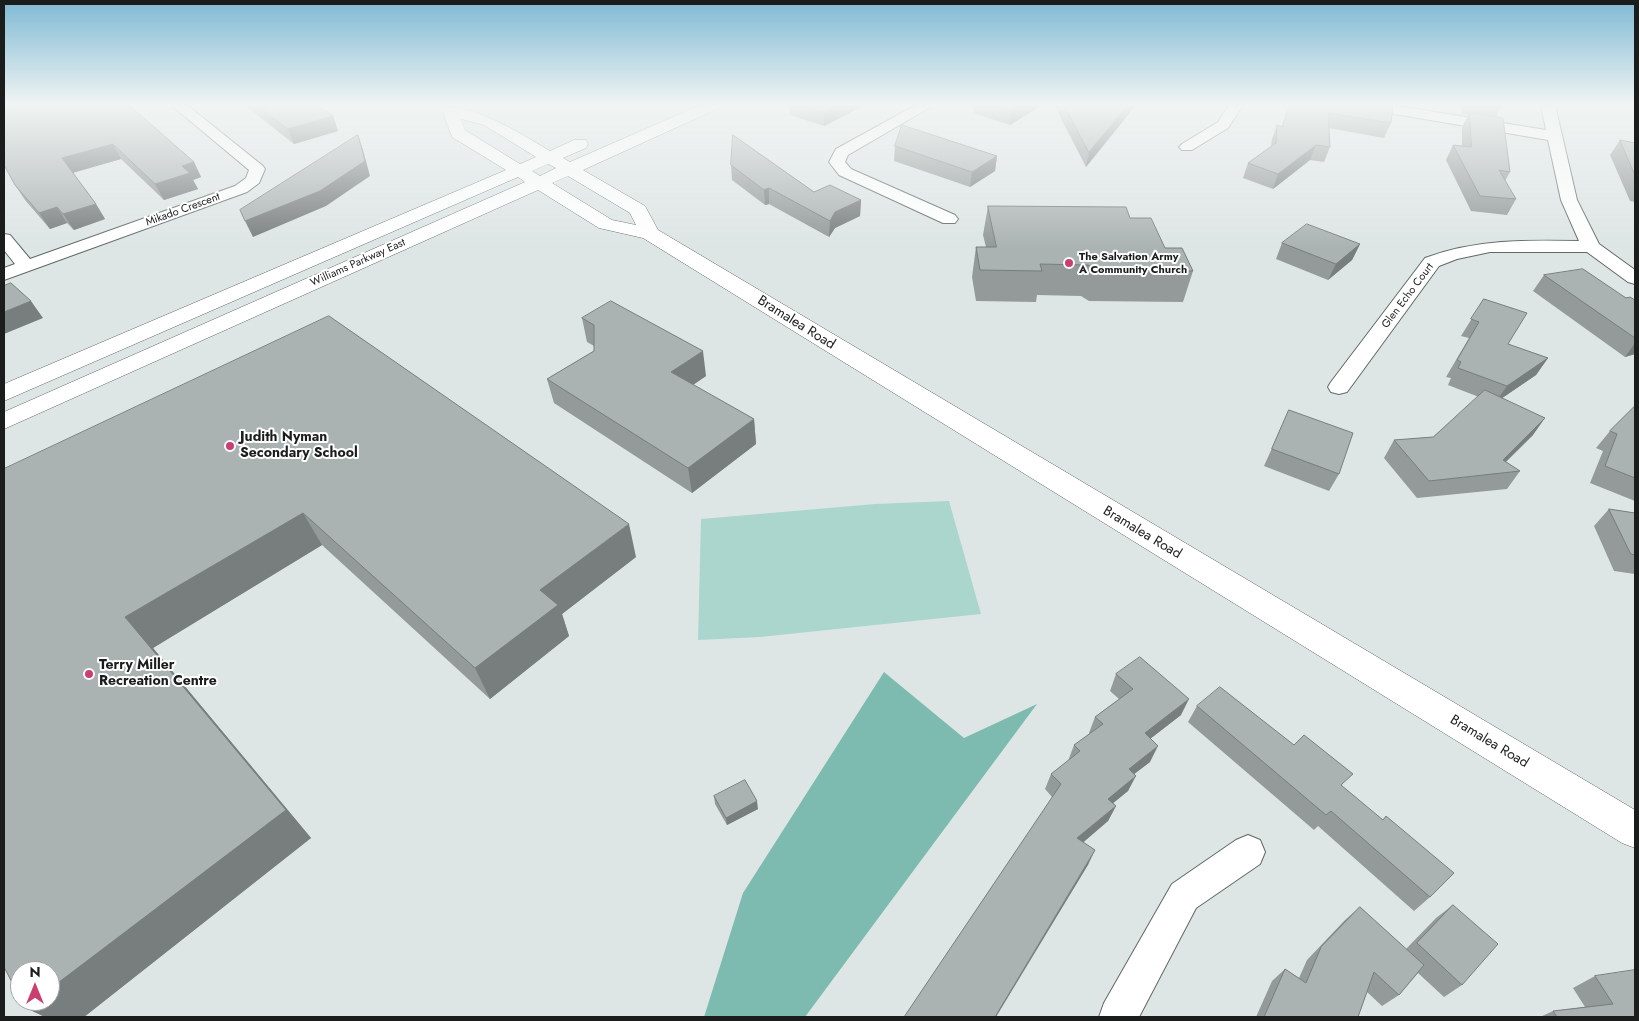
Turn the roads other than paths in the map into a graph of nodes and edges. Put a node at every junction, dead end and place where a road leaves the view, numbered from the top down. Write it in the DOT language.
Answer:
graph roads {
  1 [pos="238,153"];
  2 [pos="490,153"];
  3 [pos="542,153"];
  4 [pos="559,153"];
  5 [pos="605,153"];
  6 [pos="841,153"];
  7 [pos="1558,153"];
  8 [pos="549,157"];
  9 [pos="568,169"];
  10 [pos="519,170"];
  11 [pos="539,182"];
  12 [pos="949,219"];
  13 [pos="650,234"];
  14 [pos="4,240"];
  15 [pos="1591,247"];
  16 [pos="26,266"];
  17 [pos="4,274"];
  18 [pos="1635,278"];
  19 [pos="1340,387"];
  20 [pos="4,393"];
  21 [pos="4,421"];
  22 [pos="1635,830"];
  23 [pos="1248,852"];
  24 [pos="1118,1017"];
  1 -- 16 [label="street, Mikado Crescent"];
  2 -- 10 [label="main road, Bramalea Road"];
  3 -- 8 [label="main road, Bramalea Road"];
  4 -- 8 [label="main road, Williams Parkway East"];
  5 -- 9 [label="main road, Williams Parkway East"];
  6 -- 12 [label="street"];
  7 -- 15 [label="street"];
  8 -- 9 [label="main road, Bramalea Road"];
  8 -- 10 [label="main road, Williams Parkway East"];
  9 -- 11 [label="main road, Williams Parkway East"];
  9 -- 13 [label="main road, Bramalea Road"];
  10 -- 11 [label="main road, Bramalea Road"];
  10 -- 20 [label="main road, Williams Parkway East"];
  11 -- 13 [label="main road, Bramalea Road"];
  11 -- 21 [label="main road, Williams Parkway East"];
  13 -- 22 [label="main road, Bramalea Road"];
  14 -- 16 [label="street"];
  15 -- 18 [label="street"];
  15 -- 19 [label="street, Glen Echo Court"];
  16 -- 17 [label="street, Mikado Crescent"];
  23 -- 24 [label="street"];
}
